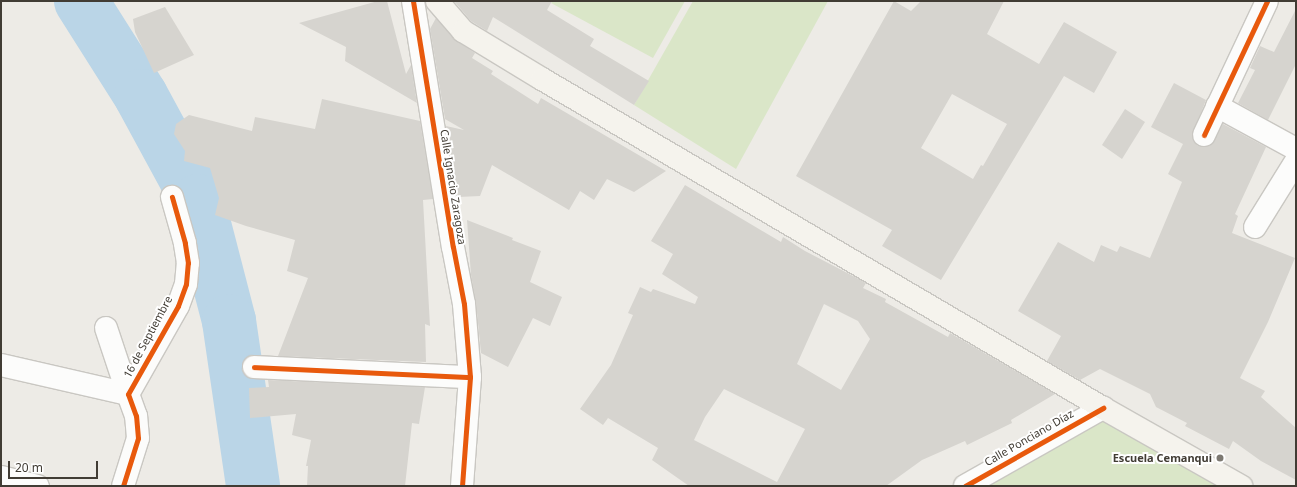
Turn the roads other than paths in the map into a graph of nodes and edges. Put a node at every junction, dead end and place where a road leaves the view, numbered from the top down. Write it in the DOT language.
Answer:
graph roads {
  1 [pos="413,1"];
  2 [pos="437,1"];
  3 [pos="1267,1"];
  4 [pos="1217,106"];
  5 [pos="1204,135"];
  6 [pos="1296,149"];
  7 [pos="1296,161"];
  8 [pos="172,197"];
  9 [pos="1255,227"];
  10 [pos="106,328"];
  11 [pos="1,365"];
  12 [pos="254,367"];
  13 [pos="470,377"];
  14 [pos="128,394"];
  15 [pos="1103,408"];
  16 [pos="1,477"];
  17 [pos="38,486"];
  18 [pos="123,486"];
  19 [pos="462,486"];
  20 [pos="965,486"];
  21 [pos="1242,486"];
  1 -- 13 [label="street, Calle Ignacio Zaragoza"];
  2 -- 15 [label="main road"];
  3 -- 4 [label="street"];
  4 -- 5 [label="street"];
  4 -- 6 [label="street"];
  7 -- 9 [label="street"];
  8 -- 14 [label="street, 16 de Septiembre"];
  10 -- 14 [label="street"];
  11 -- 14 [label="street"];
  12 -- 13 [label="street"];
  13 -- 19 [label="street, Calle Ignacio Zaragoza"];
  14 -- 18 [label="street, 16 de Septiembre"];
  15 -- 20 [label="street, Calle Ponciano Díaz"];
  15 -- 21 [label="main road"];
  16 -- 17 [label="street"];
}
